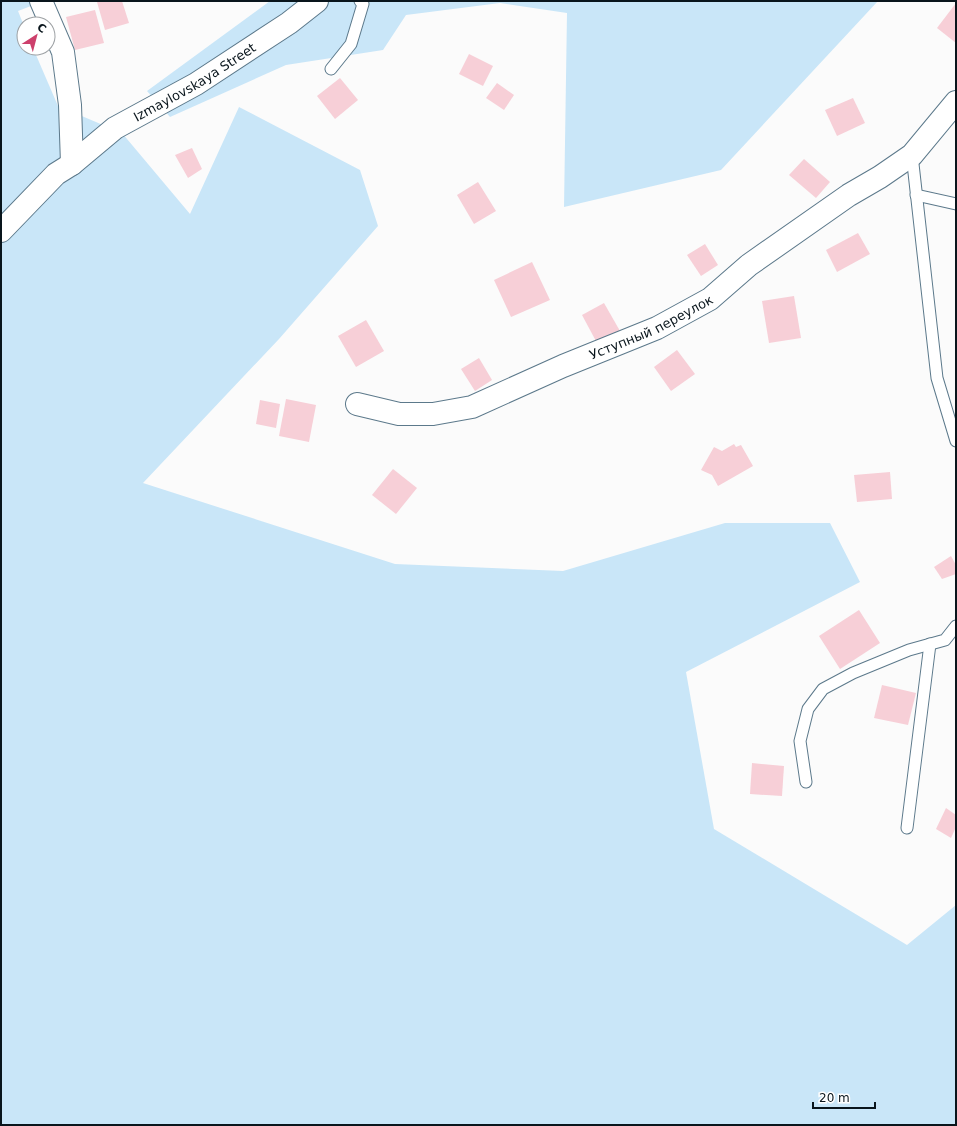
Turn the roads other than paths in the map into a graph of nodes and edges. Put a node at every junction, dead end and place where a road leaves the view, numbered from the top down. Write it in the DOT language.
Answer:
graph roads {
  1 [pos="42,1"];
  2 [pos="317,1"];
  3 [pos="360,1"];
  4 [pos="331,69"];
  5 [pos="956,102"];
  6 [pos="912,155"];
  7 [pos="72,164"];
  8 [pos="916,195"];
  9 [pos="956,204"];
  10 [pos="1,231"];
  11 [pos="357,404"];
  12 [pos="956,441"];
  13 [pos="956,626"];
  14 [pos="930,644"];
  15 [pos="806,782"];
  16 [pos="907,828"];
  1 -- 7 [label="street"];
  2 -- 7 [label="street, Izmaylovskaya Street"];
  3 -- 4 [label="lane"];
  5 -- 6 [label="street, Уступный переулок"];
  6 -- 8 [label="lane"];
  6 -- 11 [label="street, Уступный переулок"];
  7 -- 10 [label="street, Izmaylovskaya Street"];
  8 -- 9 [label="lane"];
  8 -- 12 [label="lane"];
  13 -- 14 [label="lane"];
  14 -- 15 [label="lane"];
  14 -- 16 [label="lane"];
}
